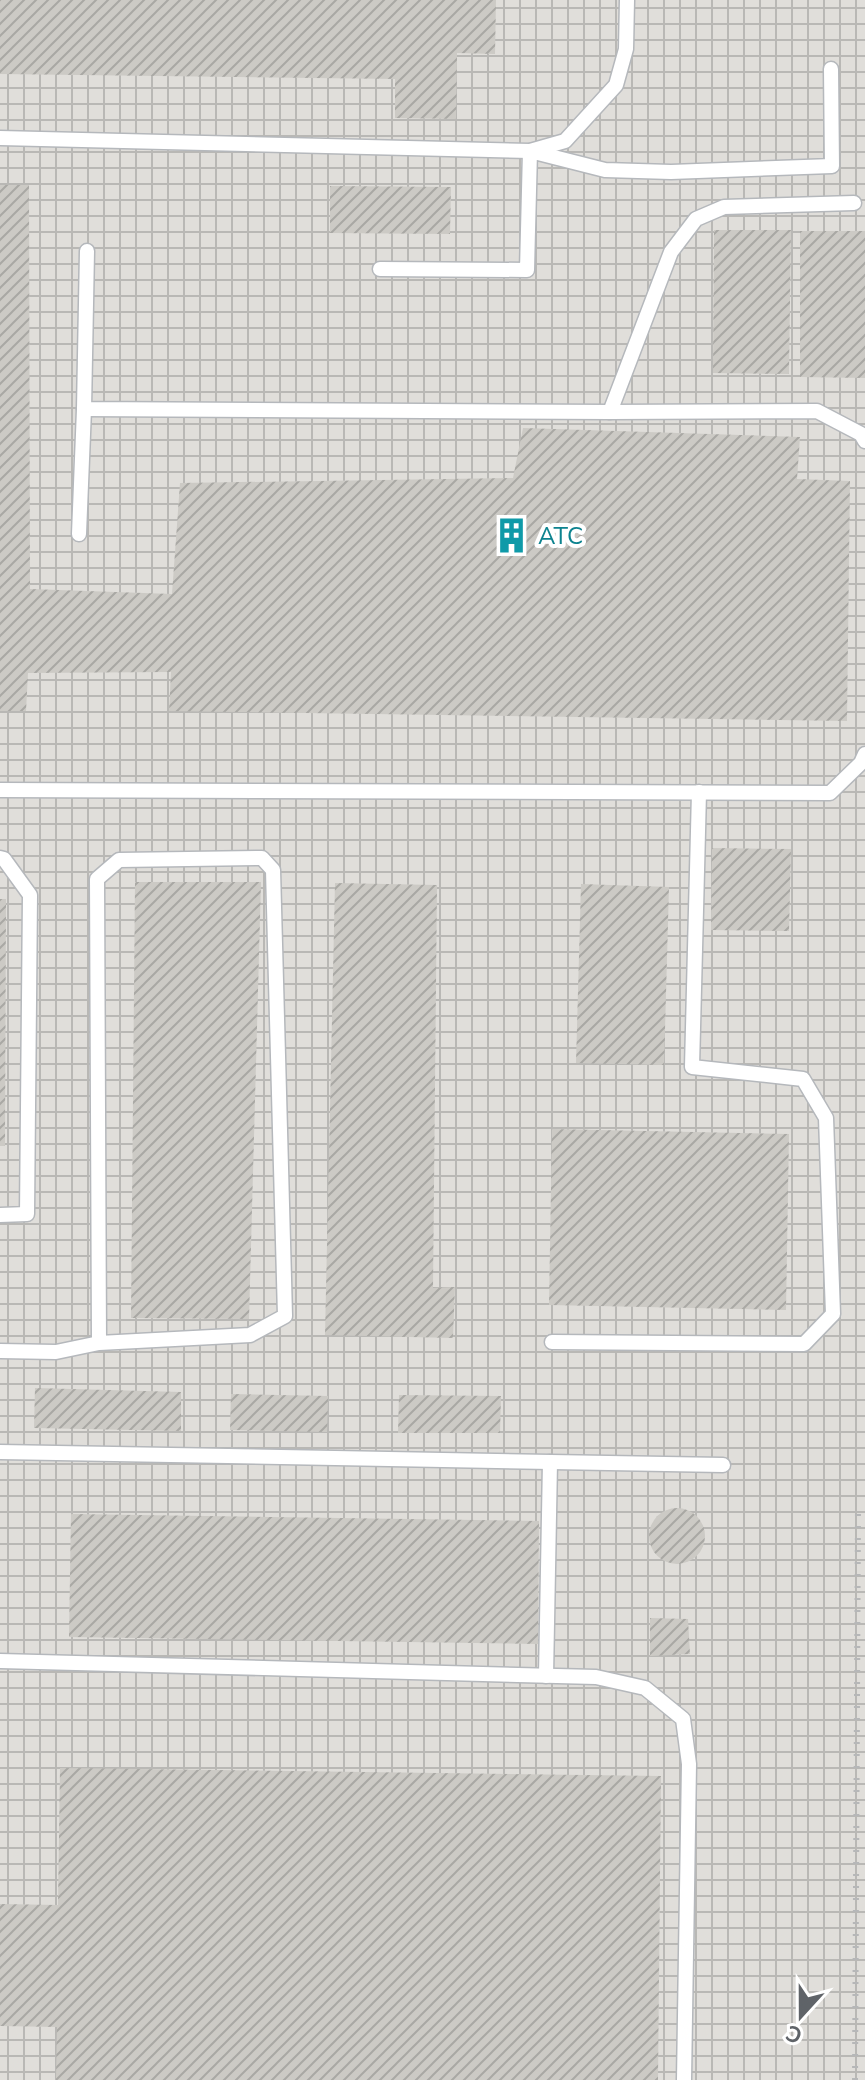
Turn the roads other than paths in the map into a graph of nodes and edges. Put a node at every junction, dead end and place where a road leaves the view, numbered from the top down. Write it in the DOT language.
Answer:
graph roads {
  1 [pos="627,0"];
  2 [pos="831,69"];
  3 [pos="0,138"];
  4 [pos="530,151"];
  5 [pos="854,203"];
  6 [pos="87,251"];
  7 [pos="380,269"];
  8 [pos="84,409"];
  9 [pos="610,412"];
  10 [pos="865,441"];
  11 [pos="79,534"];
  12 [pos="865,754"];
  13 [pos="0,790"];
  14 [pos="699,792"];
  15 [pos="0,858"];
  16 [pos="0,1215"];
  17 [pos="552,1342"];
  18 [pos="99,1343"];
  19 [pos="0,1351"];
  20 [pos="0,1452"];
  21 [pos="550,1462"];
  22 [pos="723,1465"];
  23 [pos="0,1661"];
  24 [pos="546,1676"];
  25 [pos="684,2080"];
  1 -- 4 [label="lane"];
  2 -- 4 [label="lane"];
  3 -- 4 [label="lane"];
  4 -- 7 [label="lane"];
  5 -- 9 [label="lane"];
  6 -- 8 [label="lane"];
  8 -- 9 [label="lane"];
  8 -- 11 [label="lane"];
  9 -- 10 [label="lane"];
  12 -- 14 [label="lane"];
  13 -- 14 [label="lane"];
  14 -- 17 [label="lane"];
  15 -- 16 [label="lane"];
  18 -- 18 [label="lane"];
  18 -- 19 [label="lane"];
  20 -- 21 [label="lane"];
  21 -- 22 [label="lane"];
  21 -- 24 [label="lane"];
  23 -- 24 [label="lane"];
  24 -- 25 [label="lane"];
}
